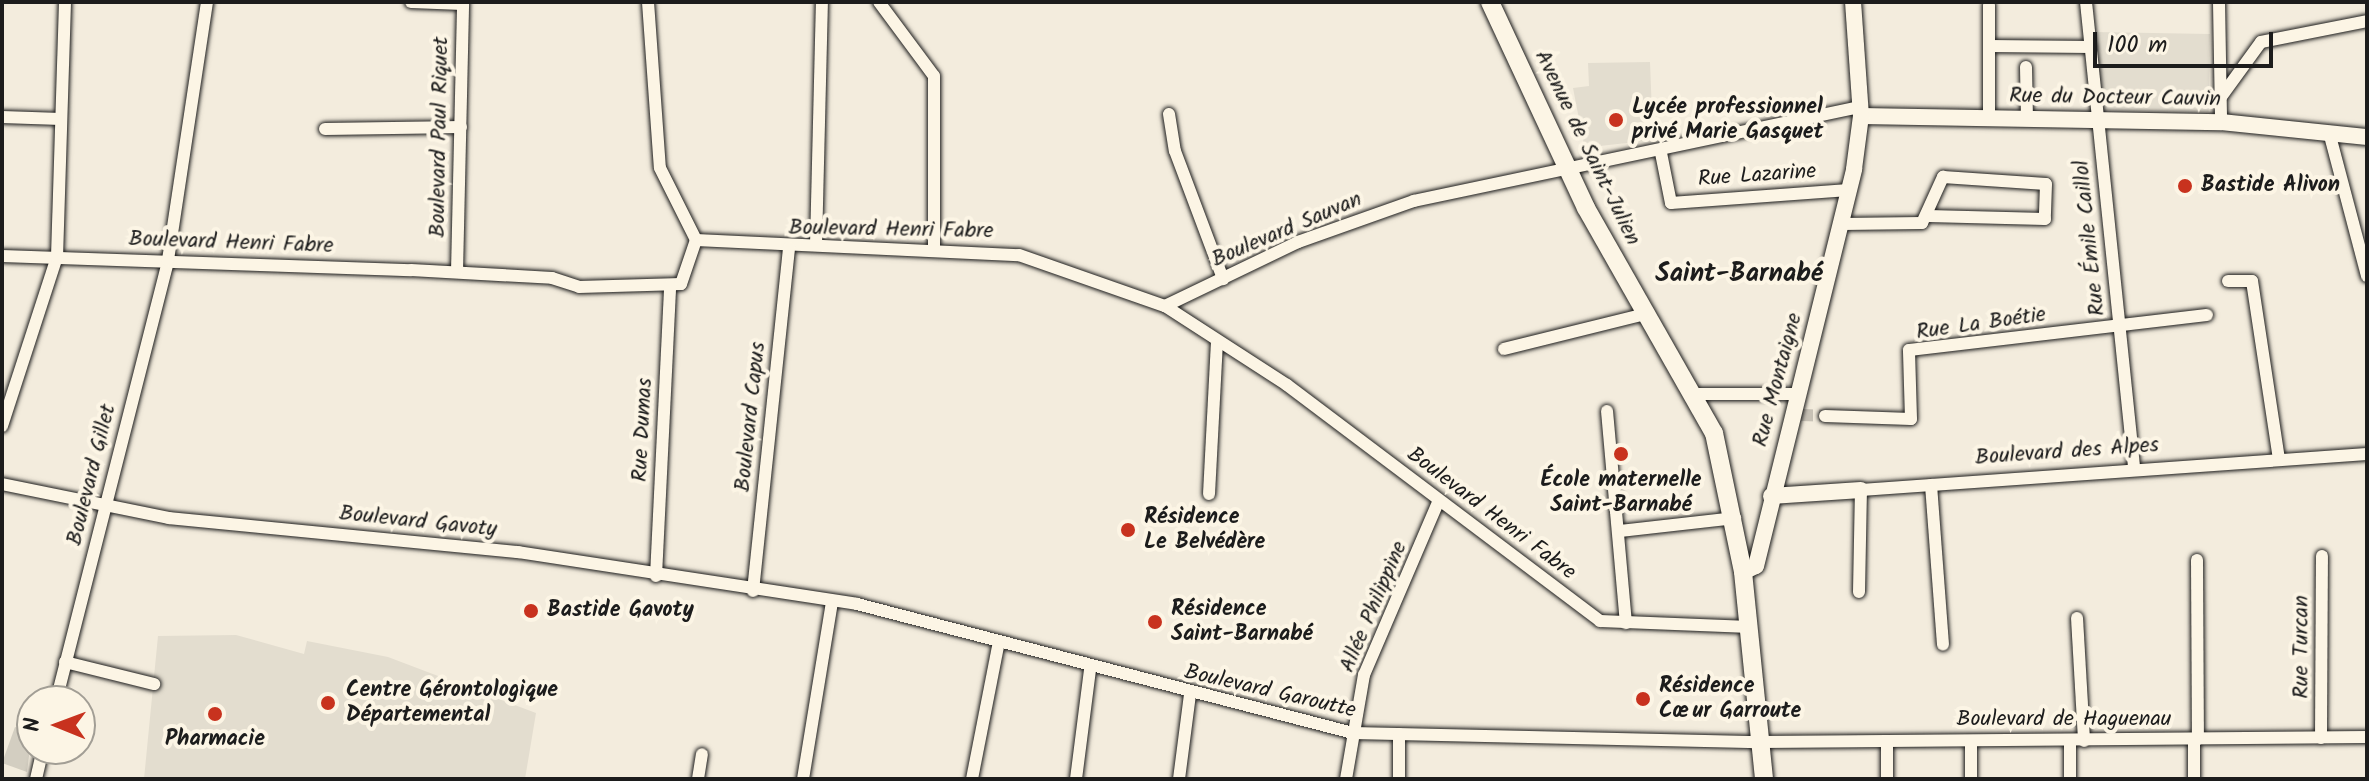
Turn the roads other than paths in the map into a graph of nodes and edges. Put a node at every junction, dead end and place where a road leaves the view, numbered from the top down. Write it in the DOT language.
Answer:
graph roads {
  1 [pos="65,2"];
  2 [pos="207,2"];
  3 [pos="411,2"];
  4 [pos="648,2"];
  5 [pos="822,2"];
  6 [pos="879,2"];
  7 [pos="1490,2"];
  8 [pos="1853,2"];
  9 [pos="2086,2"];
  10 [pos="2219,2"];
  11 [pos="463,3"];
  12 [pos="1989,5"];
  13 [pos="2367,21"];
  14 [pos="1989,46"];
  15 [pos="2091,47"];
  16 [pos="2026,67"];
  17 [pos="2221,97"];
  18 [pos="1861,112"];
  19 [pos="1169,114"];
  20 [pos="2,117"];
  21 [pos="1989,117"];
  22 [pos="2027,118"];
  23 [pos="61,119"];
  24 [pos="2099,119"];
  25 [pos="2221,122"];
  26 [pos="461,127"];
  27 [pos="325,129"];
  28 [pos="2329,132"];
  29 [pos="2367,137"];
  30 [pos="1661,153"];
  31 [pos="1569,173"];
  32 [pos="1849,190"];
  33 [pos="1928,216"];
  34 [pos="1842,224"];
  35 [pos="696,240"];
  36 [pos="816,245"];
  37 [pos="934,246"];
  38 [pos="789,248"];
  39 [pos="2,256"];
  40 [pos="57,257"];
  41 [pos="168,260"];
  42 [pos="457,272"];
  43 [pos="2367,276"];
  44 [pos="1223,279"];
  45 [pos="2228,281"];
  46 [pos="670,285"];
  47 [pos="1165,306"];
  48 [pos="1649,313"];
  49 [pos="2207,315"];
  50 [pos="2119,326"];
  51 [pos="1217,343"];
  52 [pos="1504,349"];
  53 [pos="1697,394"];
  54 [pos="1796,394"];
  55 [pos="1607,411"];
  56 [pos="1825,416"];
  57 [pos="2,426"];
  58 [pos="2367,454"];
  59 [pos="2279,460"];
  60 [pos="2134,469"];
  61 [pos="2,484"];
  62 [pos="1931,485"];
  63 [pos="1861,490"];
  64 [pos="1209,494"];
  65 [pos="1771,496"];
  66 [pos="1439,500"];
  67 [pos="105,507"];
  68 [pos="1735,518"];
  69 [pos="1620,531"];
  70 [pos="2322,556"];
  71 [pos="2197,560"];
  72 [pos="1743,572"];
  73 [pos="656,576"];
  74 [pos="753,591"];
  75 [pos="1859,592"];
  76 [pos="832,601"];
  77 [pos="2077,618"];
  78 [pos="1626,623"];
  79 [pos="1750,627"];
  80 [pos="1943,645"];
  81 [pos="998,646"];
  82 [pos="65,662"];
  83 [pos="1090,669"];
  84 [pos="154,684"];
  85 [pos="60,685"];
  86 [pos="1190,694"];
  87 [pos="1353,733"];
  88 [pos="1399,734"];
  89 [pos="2367,737"];
  90 [pos="2321,738"];
  91 [pos="2196,739"];
  92 [pos="1971,741"];
  93 [pos="2070,741"];
  94 [pos="2084,741"];
  95 [pos="1760,742"];
  96 [pos="1887,742"];
  97 [pos="702,754"];
  98 [pos="698,779"];
  99 [pos="803,779"];
  100 [pos="972,779"];
  101 [pos="1076,779"];
  102 [pos="1179,779"];
  103 [pos="1346,779"];
  104 [pos="1399,779"];
  105 [pos="1764,779"];
  106 [pos="1887,779"];
  107 [pos="1971,779"];
  108 [pos="2070,779"];
  109 [pos="2194,779"];
  1 -- 23 [label="street"];
  2 -- 41 [label="street, Boulevard Gillet"];
  3 -- 11 [label="street"];
  4 -- 35 [label="street"];
  5 -- 36 [label="street"];
  6 -- 37 [label="street"];
  7 -- 31 [label="main road, Avenue de Saint-Julien"];
  8 -- 18 [label="street, Rue Montaigne"];
  9 -- 15 [label="street, Rue Émile Caillol"];
  10 -- 17 [label="street"];
  11 -- 26 [label="street, Boulevard Paul Riquet"];
  12 -- 14 [label="street"];
  13 -- 17 [label="street"];
  14 -- 15 [label="street"];
  14 -- 21 [label="street"];
  15 -- 24 [label="street, Rue Émile Caillol"];
  16 -- 22 [label="street"];
  17 -- 25 [label="street"];
  18 -- 21 [label="street, Rue du Docteur Cauvin"];
  18 -- 30 [label="street, Boulevard Sauvan"];
  18 -- 32 [label="street, Rue Montaigne"];
  19 -- 44 [label="street"];
  20 -- 23 [label="street"];
  21 -- 22 [label="street, Rue du Docteur Cauvin"];
  22 -- 24 [label="street, Rue du Docteur Cauvin"];
  23 -- 40 [label="street"];
  24 -- 25 [label="street, Rue du Docteur Cauvin"];
  24 -- 50 [label="street, Rue Émile Caillol"];
  25 -- 28 [label="street, Rue du Docteur Cauvin"];
  26 -- 27 [label="street"];
  26 -- 42 [label="street, Boulevard Paul Riquet"];
  28 -- 29 [label="street, Rue du Docteur Cauvin"];
  28 -- 43 [label="street"];
  30 -- 31 [label="street, Boulevard Sauvan"];
  30 -- 32 [label="street, Rue Lazarine"];
  31 -- 44 [label="street, Boulevard Sauvan"];
  31 -- 48 [label="main road, Avenue de Saint-Julien"];
  32 -- 34 [label="street, Rue Montaigne"];
  33 -- 33 [label="street"];
  33 -- 34 [label="street"];
  34 -- 54 [label="street, Rue Montaigne"];
  35 -- 38 [label="street, Boulevard Henri Fabre"];
  35 -- 46 [label="street"];
  36 -- 37 [label="street, Boulevard Henri Fabre"];
  36 -- 38 [label="street, Boulevard Henri Fabre"];
  37 -- 47 [label="street, Boulevard Henri Fabre"];
  38 -- 74 [label="street, Boulevard Capus"];
  39 -- 40 [label="street, Boulevard Henri Fabre"];
  40 -- 41 [label="street, Boulevard Henri Fabre"];
  40 -- 57 [label="street"];
  41 -- 42 [label="street, Boulevard Henri Fabre"];
  41 -- 67 [label="street, Boulevard Gillet"];
  42 -- 46 [label="street, Boulevard Henri Fabre"];
  44 -- 47 [label="street, Boulevard Sauvan"];
  45 -- 59 [label="street"];
  46 -- 73 [label="street, Rue Dumas"];
  47 -- 51 [label="street, Boulevard Henri Fabre"];
  48 -- 52 [label="street"];
  48 -- 53 [label="main road, Avenue de Saint-Julien"];
  49 -- 50 [label="street, Rue La Boétie"];
  50 -- 56 [label="street, Rue La Boétie"];
  50 -- 60 [label="street, Rue Émile Caillol"];
  51 -- 64 [label="street"];
  51 -- 66 [label="street, Boulevard Henri Fabre"];
  53 -- 54 [label="street"];
  53 -- 68 [label="main road, Avenue de Saint-Julien"];
  54 -- 65 [label="street, Rue Montaigne"];
  55 -- 69 [label="street"];
  58 -- 59 [label="street, Boulevard des Alpes"];
  59 -- 60 [label="street, Boulevard des Alpes"];
  60 -- 62 [label="street, Boulevard des Alpes"];
  61 -- 67 [label="street, Boulevard Gavoty"];
  62 -- 63 [label="street, Boulevard des Alpes"];
  62 -- 80 [label="street"];
  63 -- 65 [label="street, Boulevard des Alpes"];
  63 -- 75 [label="street"];
  65 -- 72 [label="street, Rue Montaigne"];
  66 -- 78 [label="street, Boulevard Henri Fabre"];
  66 -- 87 [label="street, Allée Philippine"];
  67 -- 73 [label="street, Boulevard Gavoty"];
  67 -- 82 [label="street, Boulevard Gillet"];
  68 -- 69 [label="street"];
  68 -- 72 [label="main road, Avenue de Saint-Julien"];
  69 -- 78 [label="street"];
  70 -- 90 [label="street, Rue Turcan"];
  71 -- 91 [label="street"];
  72 -- 79 [label="main road, Avenue de Saint-Julien"];
  73 -- 74 [label="street, Boulevard Gavoty"];
  74 -- 76 [label="street, Boulevard Gavoty"];
  76 -- 81 [label="street, Boulevard Garoutte"];
  76 -- 99 [label="street"];
  77 -- 94 [label="street"];
  78 -- 79 [label="street, Boulevard Henri Fabre"];
  79 -- 95 [label="main road, Avenue de Saint-Julien"];
  81 -- 83 [label="street, Boulevard Garoutte"];
  81 -- 100 [label="street"];
  82 -- 84 [label="street"];
  82 -- 85 [label="street, Boulevard Gillet"];
  83 -- 86 [label="street, Boulevard Garoutte"];
  83 -- 101 [label="street"];
  86 -- 87 [label="street, Boulevard Garoutte"];
  86 -- 102 [label="street"];
  87 -- 88 [label="street, Boulevard Garoutte"];
  87 -- 103 [label="street, Allée Philippine"];
  88 -- 95 [label="street, Boulevard Garoutte"];
  88 -- 104 [label="street"];
  89 -- 90 [label="street, Boulevard de Haguenau"];
  90 -- 91 [label="street, Boulevard de Haguenau"];
  91 -- 94 [label="street, Boulevard de Haguenau"];
  91 -- 109 [label="street"];
  92 -- 93 [label="street, Boulevard de Haguenau"];
  92 -- 96 [label="street, Boulevard de Haguenau"];
  92 -- 107 [label="street"];
  93 -- 94 [label="street, Boulevard de Haguenau"];
  93 -- 108 [label="street"];
  95 -- 96 [label="street, Boulevard de Haguenau"];
  95 -- 105 [label="main road, Avenue de Saint-Julien"];
  96 -- 106 [label="street"];
  97 -- 98 [label="street"];
}
